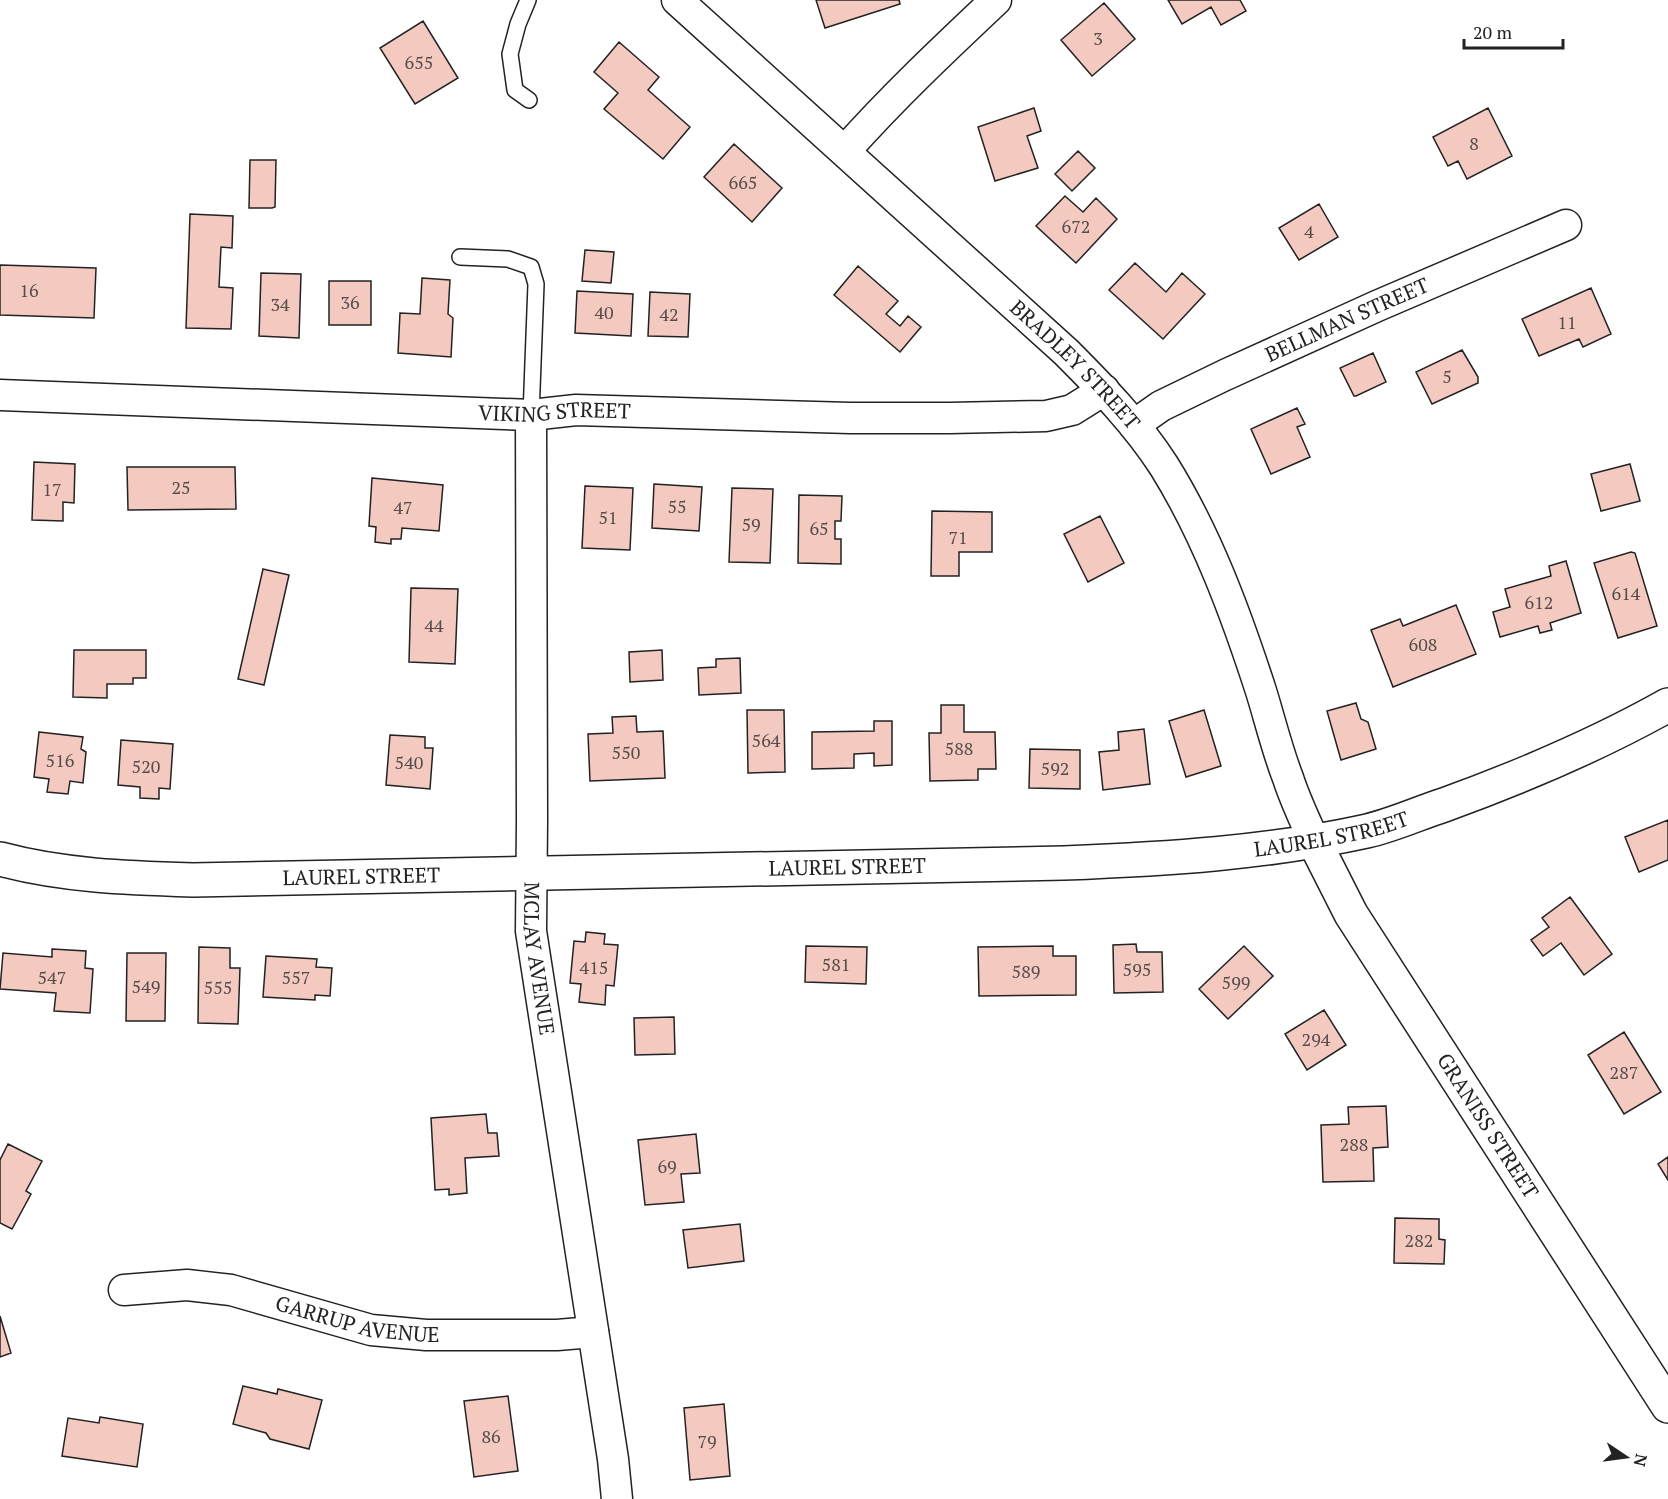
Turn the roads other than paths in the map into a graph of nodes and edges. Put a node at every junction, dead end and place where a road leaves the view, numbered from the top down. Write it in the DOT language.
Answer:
graph roads {
  1 [pos="528,0"];
  2 [pos="678,0"];
  3 [pos="996,0"];
  4 [pos="528,100"];
  5 [pos="845,151"];
  6 [pos="1566,225"];
  7 [pos="460,257"];
  8 [pos="1104,390"];
  9 [pos="0,395"];
  10 [pos="531,415"];
  11 [pos="1134,425"];
  12 [pos="1668,705"];
  13 [pos="1314,841"];
  14 [pos="0,859"];
  15 [pos="531,874"];
  16 [pos="124,1290"];
  17 [pos="593,1332"];
  18 [pos="1668,1406"];
  19 [pos="617,1499"];
  1 -- 4 [label="lane"];
  2 -- 5 [label="street, BRADLEY STREET"];
  3 -- 5 [label="street"];
  5 -- 8 [label="street, BRADLEY STREET"];
  6 -- 11 [label="street, BELLMAN STREET"];
  7 -- 10 [label="lane"];
  8 -- 10 [label="street, VIKING STREET"];
  8 -- 11 [label="street, BRADLEY STREET"];
  9 -- 10 [label="street, VIKING STREET"];
  10 -- 15 [label="street, MCLAY AVENUE"];
  11 -- 13 [label="street, BRADLEY STREET"];
  12 -- 13 [label="street, LAUREL STREET"];
  13 -- 15 [label="street, LAUREL STREET"];
  13 -- 18 [label="street, GRANISS STREET"];
  14 -- 15 [label="street, LAUREL STREET"];
  15 -- 17 [label="street, MCLAY AVENUE"];
  16 -- 17 [label="street, GARRUP AVENUE"];
  17 -- 19 [label="street, MCLAY AVENUE"];
}
